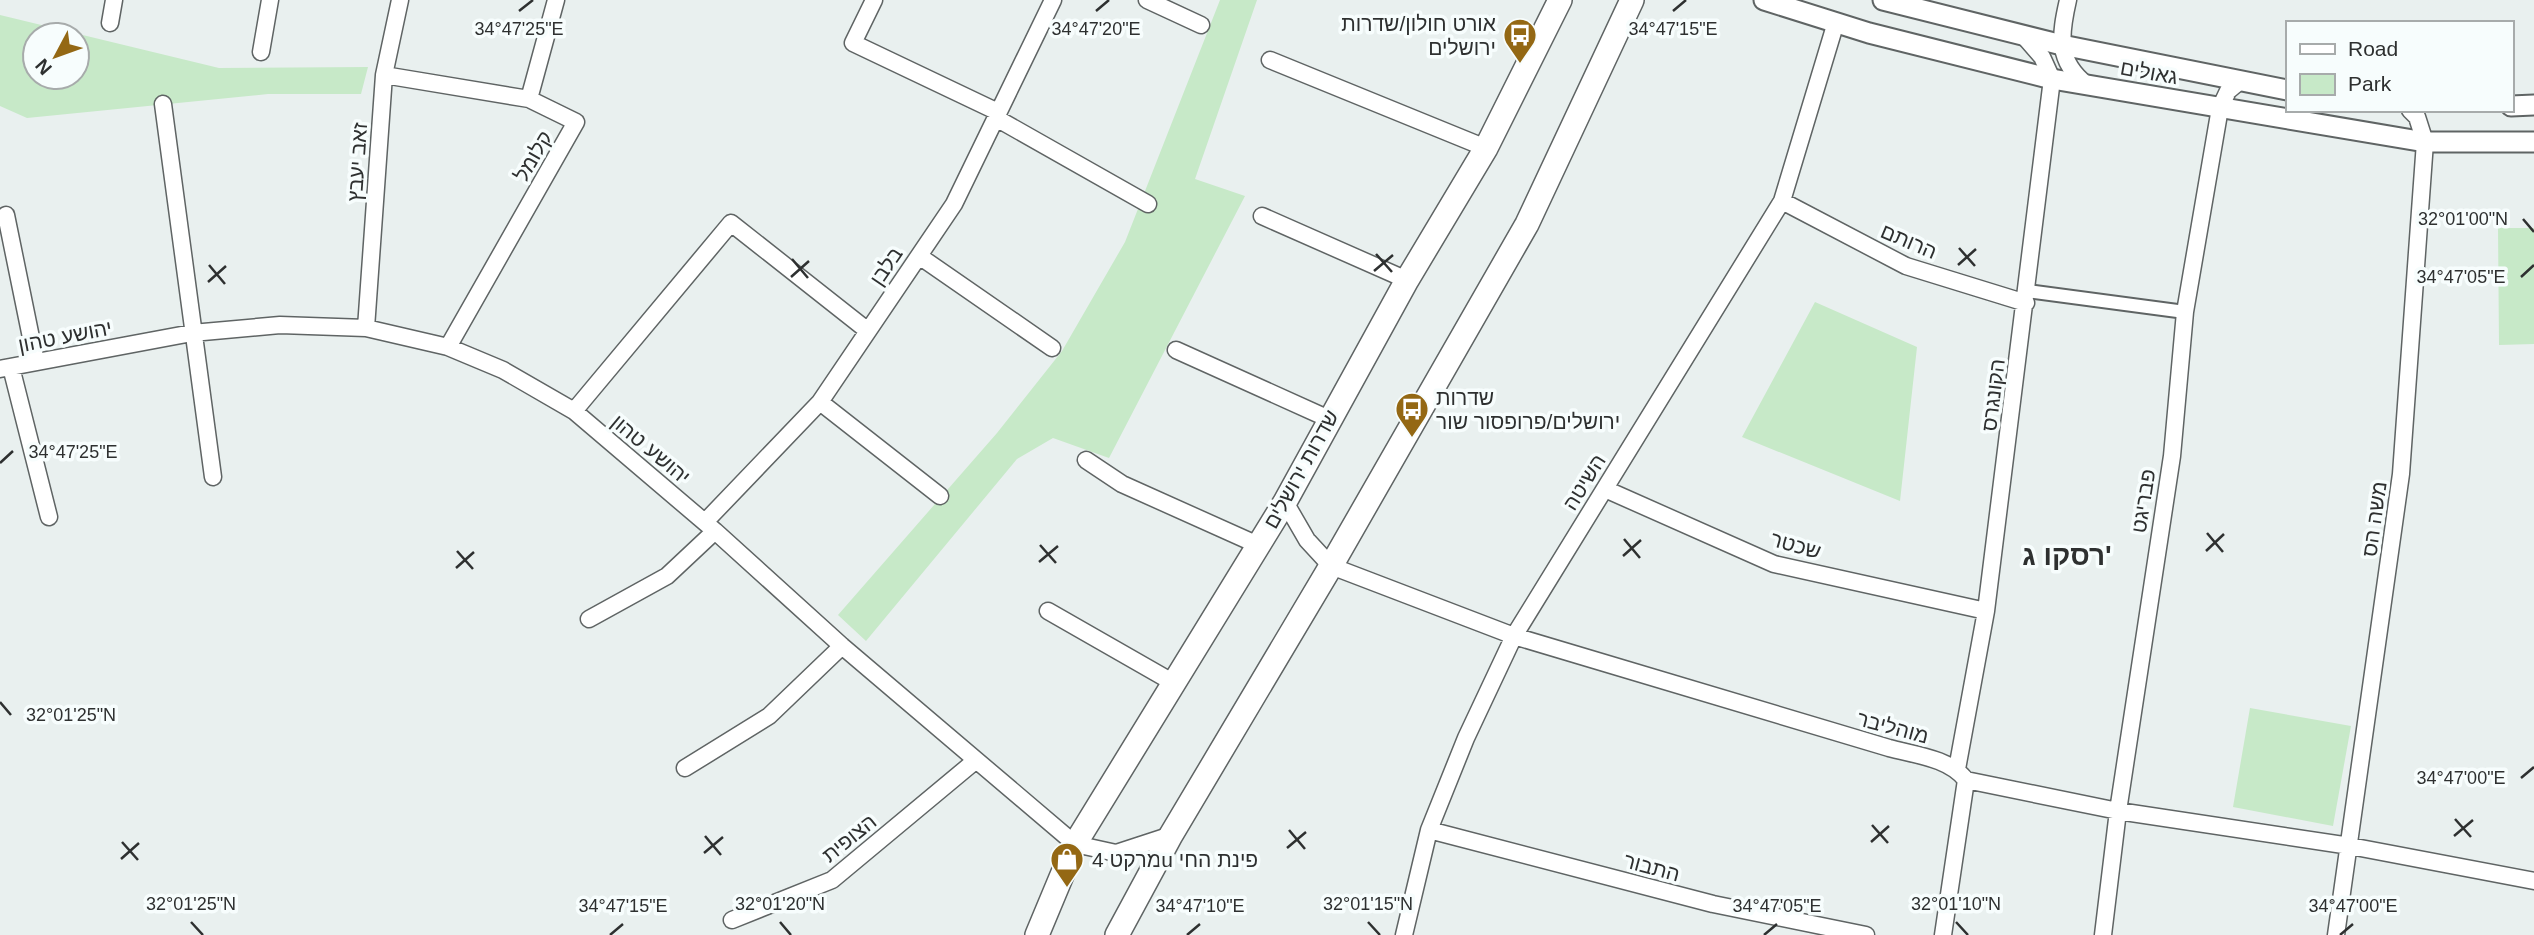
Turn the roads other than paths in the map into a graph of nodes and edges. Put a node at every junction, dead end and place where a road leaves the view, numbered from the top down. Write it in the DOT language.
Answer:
graph roads {
  1 [pos="114,0"];
  2 [pos="270,0"];
  3 [pos="400,0"];
  4 [pos="556,0"];
  5 [pos="874,0"];
  6 [pos="1053,0"];
  7 [pos="1147,0"];
  8 [pos="1632,0"];
  9 [pos="1764,0"];
  10 [pos="1883,0"];
  11 [pos="2068,0"];
  12 [pos="1552,6"];
  13 [pos="1836,22"];
  14 [pos="110,23"];
  15 [pos="1201,25"];
  16 [pos="2022,34"];
  17 [pos="2062,46"];
  18 [pos="261,52"];
  19 [pos="1270,60"];
  20 [pos="384,75"];
  21 [pos="2052,79"];
  22 [pos="2240,81"];
  23 [pos="2087,85"];
  24 [pos="2286,90"];
  25 [pos="528,99"];
  26 [pos="163,104"];
  27 [pos="2513,106"];
  28 [pos="2534,106"];
  29 [pos="2220,108"];
  30 [pos="2412,112"];
  31 [pos="997,115"];
  32 [pos="2425,142"];
  33 [pos="2534,142"];
  34 [pos="1486,148"];
  35 [pos="1782,201"];
  36 [pos="1149,204"];
  37 [pos="6,215"];
  38 [pos="1262,216"];
  39 [pos="919,256"];
  40 [pos="1407,280"];
  41 [pos="2026,297"];
  42 [pos="2185,312"];
  43 [pos="366,328"];
  44 [pos="868,331"];
  45 [pos="192,333"];
  46 [pos="448,347"];
  47 [pos="1052,348"];
  48 [pos="1176,350"];
  49 [pos="36,362"];
  50 [pos="6,368"];
  51 [pos="820,402"];
  52 [pos="574,411"];
  53 [pos="1329,419"];
  54 [pos="1086,460"];
  55 [pos="213,477"];
  56 [pos="1605,489"];
  57 [pos="940,496"];
  58 [pos="1284,502"];
  59 [pos="49,517"];
  60 [pos="710,527"];
  61 [pos="1258,545"];
  62 [pos="1331,566"];
  63 [pos="1048,611"];
  64 [pos="1986,611"];
  65 [pos="589,619"];
  66 [pos="1514,636"];
  67 [pos="842,646"];
  68 [pos="1174,683"];
  69 [pos="975,761"];
  70 [pos="685,768"];
  71 [pos="1962,774"];
  72 [pos="2118,811"];
  73 [pos="1429,830"];
  74 [pos="1171,835"];
  75 [pos="1075,844"];
  76 [pos="2350,846"];
  77 [pos="2534,881"];
  78 [pos="732,920"];
  79 [pos="1037,935"];
  80 [pos="1117,935"];
  81 [pos="1404,935"];
  82 [pos="1866,935"];
  83 [pos="1943,935"];
  84 [pos="2103,935"];
  85 [pos="2336,935"];
  1 -- 14 [label="street"];
  2 -- 18 [label="street"];
  3 -- 20 [label="street, זאב יעבץ"];
  4 -- 25 [label="street"];
  5 -- 31 [label="street"];
  6 -- 31 [label="street, בלבן"];
  7 -- 15 [label="street"];
  8 -- 62 [label="main road"];
  9 -- 13 [label="street, גאולים"];
  10 -- 16 [label="street, גאולים"];
  11 -- 17 [label="street"];
  12 -- 34 [label="main road, שדרות ירושלים"];
  13 -- 21 [label="street, גאולים"];
  13 -- 35 [label="street, השיטה"];
  16 -- 17 [label="street, גאולים"];
  16 -- 21 [label="street"];
  17 -- 22 [label="street, גאולים"];
  17 -- 23 [label="street"];
  19 -- 34 [label="street"];
  20 -- 25 [label="street, קלומל"];
  20 -- 43 [label="street, זאב יעבץ"];
  21 -- 23 [label="street, גאולים"];
  21 -- 41 [label="street, הקונגרס"];
  22 -- 24 [label="street, גאולים"];
  22 -- 29 [label="street, פבריגט"];
  23 -- 29 [label="street, גאולים"];
  25 -- 46 [label="street, קלומל"];
  26 -- 45 [label="street"];
  27 -- 28 [label="street"];
  29 -- 32 [label="street, גאולים"];
  29 -- 42 [label="street, פבריגט"];
  30 -- 32 [label="street, משה הס"];
  31 -- 36 [label="street"];
  31 -- 39 [label="street, בלבן"];
  32 -- 33 [label="street, גאולים"];
  32 -- 76 [label="street, משה הס"];
  34 -- 40 [label="main road, שדרות ירושלים"];
  35 -- 41 [label="street, הרותם"];
  35 -- 56 [label="street, השיטה"];
  37 -- 49 [label="street"];
  38 -- 40 [label="street"];
  39 -- 44 [label="street, בלבן"];
  39 -- 47 [label="street"];
  40 -- 53 [label="main road, שדרות ירושלים"];
  41 -- 42 [label="street"];
  41 -- 64 [label="street, הקונגרס"];
  42 -- 72 [label="street, פבריגט"];
  43 -- 45 [label="street, יהושע טהון"];
  43 -- 46 [label="street, יהושע טהון"];
  44 -- 51 [label="street, בלבן"];
  44 -- 52 [label="street"];
  45 -- 49 [label="street, יהושע טהון"];
  45 -- 55 [label="street"];
  46 -- 52 [label="street, יהושע טהון"];
  48 -- 53 [label="street"];
  49 -- 50 [label="street, יהושע טהון"];
  50 -- 59 [label="street"];
  51 -- 57 [label="street"];
  51 -- 60 [label="street, בלבן"];
  52 -- 60 [label="street, יהושע טהון"];
  53 -- 58 [label="main road, שדרות ירושלים"];
  54 -- 61 [label="street"];
  56 -- 64 [label="street, שכטר"];
  56 -- 66 [label="street, השיטה"];
  58 -- 61 [label="main road, שדרות ירושלים"];
  58 -- 62 [label="street, מוהליבר"];
  60 -- 65 [label="street, בלבן"];
  60 -- 67 [label="street, יהושע טהון"];
  61 -- 68 [label="main road, שדרות ירושלים"];
  62 -- 66 [label="street, מוהליבר"];
  62 -- 74 [label="main road"];
  63 -- 68 [label="street"];
  64 -- 71 [label="street, הקונגרס"];
  66 -- 71 [label="street, מוהליבר"];
  66 -- 73 [label="street, השיטה"];
  67 -- 69 [label="street, יהושע טהון"];
  67 -- 70 [label="street"];
  68 -- 75 [label="main road, שדרות ירושלים"];
  69 -- 75 [label="street, יהושע טהון"];
  69 -- 78 [label="street, הצופית"];
  71 -- 72 [label="street, מוהליבר"];
  71 -- 83 [label="street, הקונגרס"];
  72 -- 76 [label="street, מוהליבר"];
  72 -- 84 [label="street, פבריגט"];
  73 -- 81 [label="street, השיטה"];
  73 -- 82 [label="street, התבור"];
  74 -- 75 [label="street, יהושע טהון"];
  74 -- 80 [label="main road"];
  75 -- 79 [label="main road, שדרות ירושלים"];
  76 -- 77 [label="street, מוהליבר"];
  76 -- 85 [label="street, משה הס"];
}
